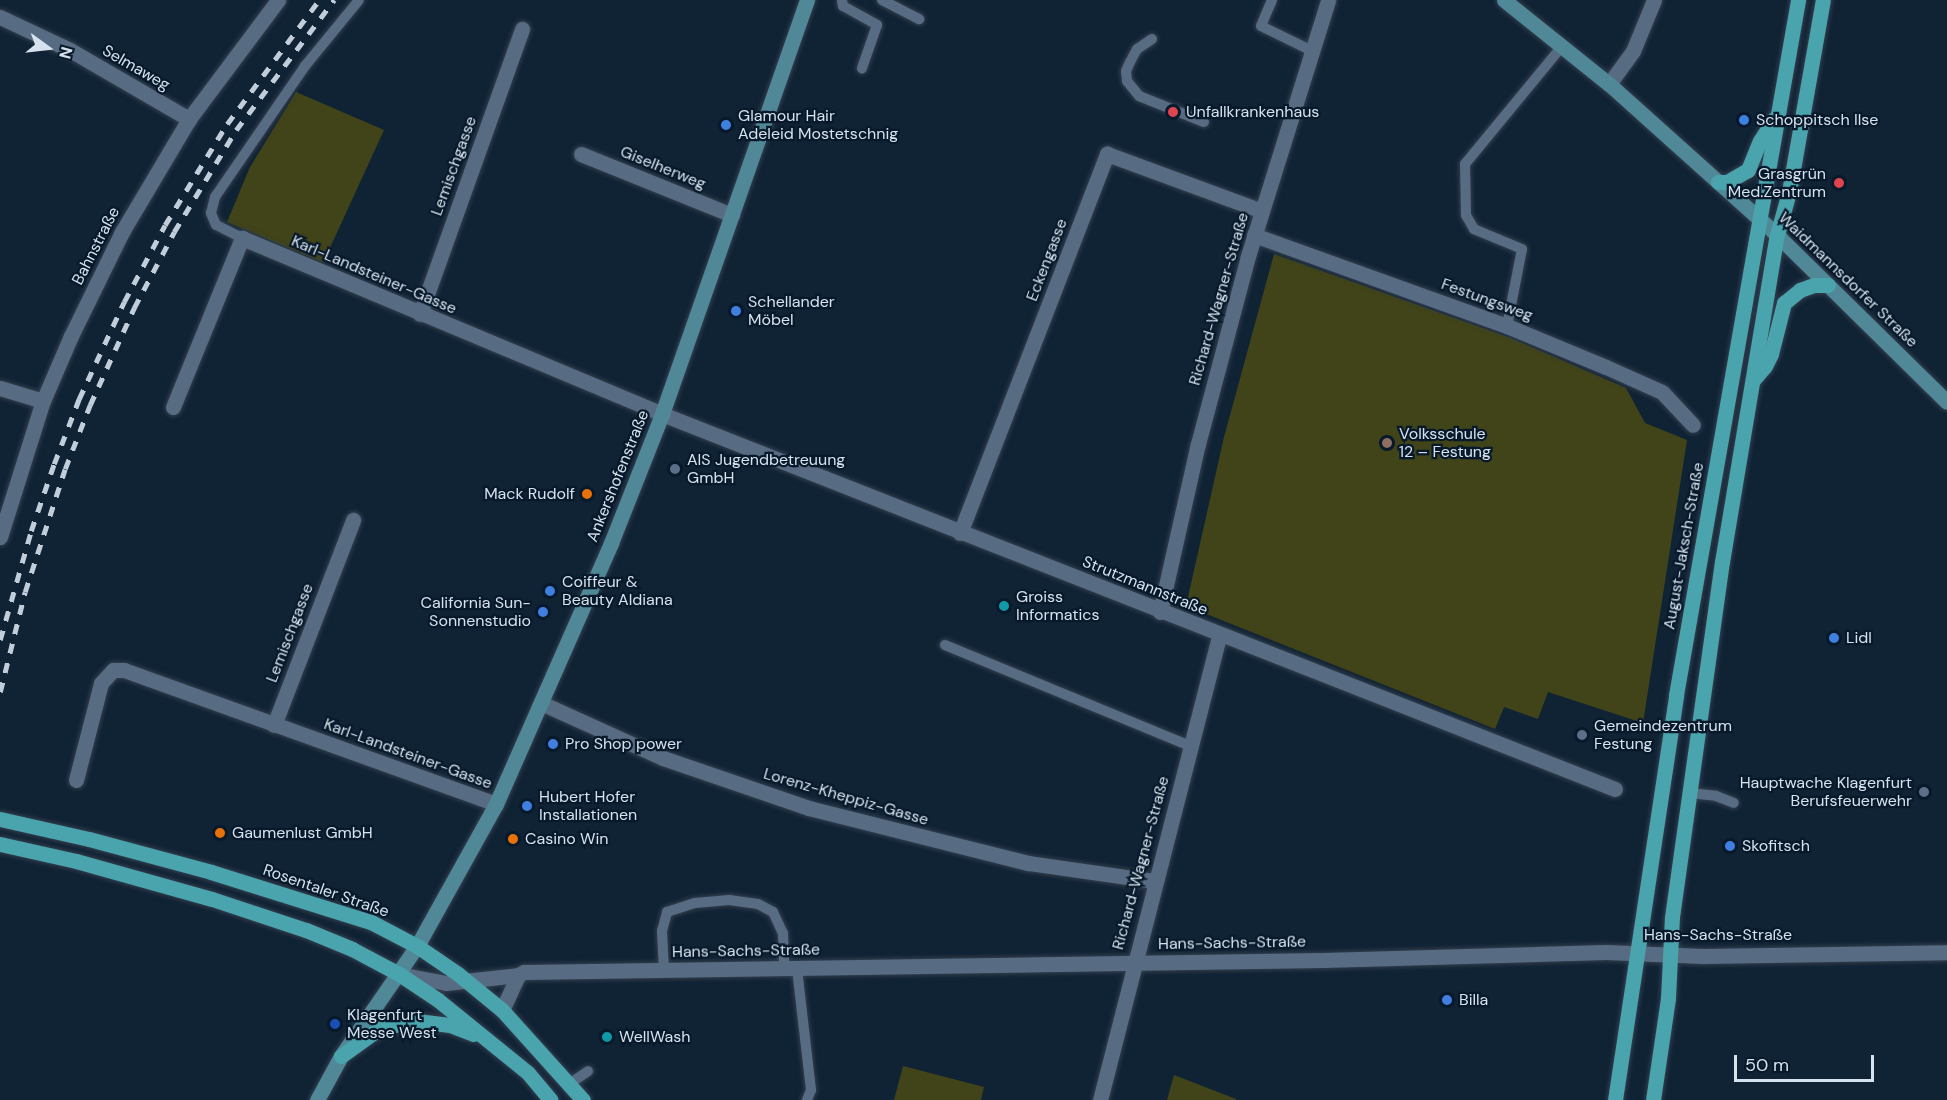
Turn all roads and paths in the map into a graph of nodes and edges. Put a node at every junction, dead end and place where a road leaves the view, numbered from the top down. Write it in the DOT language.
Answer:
graph roads {
  1 [pos="278,0"];
  2 [pos="359,0"];
  3 [pos="807,0"];
  4 [pos="842,0"];
  5 [pos="882,0"];
  6 [pos="1272,0"];
  7 [pos="1328,0"];
  8 [pos="1504,0"];
  9 [pos="1654,0"];
  10 [pos="1798,0"];
  11 [pos="1823,0"];
  12 [pos="0,17"];
  13 [pos="919,19"];
  14 [pos="522,29"];
  15 [pos="1152,39"];
  16 [pos="1563,45"];
  17 [pos="1312,51"];
  18 [pos="862,68"];
  19 [pos="1610,84"];
  20 [pos="1778,114"];
  21 [pos="189,119"];
  22 [pos="1204,122"];
  23 [pos="581,154"];
  24 [pos="1718,182"];
  25 [pos="1262,211"];
  26 [pos="732,215"];
  27 [pos="1759,219"];
  28 [pos="1254,235"];
  29 [pos="1777,235"];
  30 [pos="242,238"];
  31 [pos="1828,285"];
  32 [pos="420,314"];
  33 [pos="1508,326"];
  34 [pos="1753,380"];
  35 [pos="0,388"];
  36 [pos="43,401"];
  37 [pos="1947,402"];
  38 [pos="173,407"];
  39 [pos="662,414"];
  40 [pos="1693,425"];
  41 [pos="352,520"];
  42 [pos="960,533"];
  43 [pos="0,537"];
  44 [pos="1160,612"];
  45 [pos="1219,635"];
  46 [pos="945,645"];
  47 [pos="541,703"];
  48 [pos="274,725"];
  49 [pos="1190,746"];
  50 [pos="76,780"];
  51 [pos="1616,789"];
  52 [pos="1689,792"];
  53 [pos="1734,803"];
  54 [pos="496,804"];
  55 [pos="0,819"];
  56 [pos="0,844"];
  57 [pos="1155,881"];
  58 [pos="417,946"];
  59 [pos="1947,952"];
  60 [pos="1638,953"];
  61 [pos="1670,955"];
  62 [pos="1134,962"];
  63 [pos="790,969"];
  64 [pos="664,970"];
  65 [pos="399,974"];
  66 [pos="518,975"];
  67 [pos="466,981"];
  68 [pos="446,983"];
  69 [pos="417,986"];
  70 [pos="388,988"];
  71 [pos="502,1010"];
  72 [pos="489,1041"];
  73 [pos="341,1056"];
  74 [pos="588,1071"];
  75 [pos="569,1084"];
  76 [pos="317,1100"];
  77 [pos="551,1100"];
  78 [pos="583,1100"];
  79 [pos="807,1100"];
  80 [pos="1100,1100"];
  81 [pos="1615,1100"];
  82 [pos="1653,1100"];
  1 -- 21 [label="street, Bahnstraße"];
  2 -- 30 [label="lane"];
  3 -- 26 [label="street, Ankershofenstraße"];
  4 -- 18 [label="lane"];
  5 -- 13 [label="lane"];
  6 -- 17 [label="lane"];
  7 -- 17 [label="street, Richard-Wagner-Straße"];
  8 -- 16 [label="street, Waidmannsdorfer Straße"];
  9 -- 19 [label="street"];
  10 -- 20 [label="main road, August-Jaksch-Straße"];
  11 -- 29 [label="main road"];
  12 -- 21 [label="street, Selmaweg"];
  14 -- 32 [label="street, Lemischgasse"];
  15 -- 22 [label="lane"];
  16 -- 19 [label="street, Waidmannsdorfer Straße"];
  16 -- 33 [label="lane"];
  17 -- 25 [label="street, Richard-Wagner-Straße"];
  19 -- 24 [label="street, Waidmannsdorfer Straße"];
  20 -- 24 [label="main road"];
  20 -- 27 [label="main road, August-Jaksch-Straße"];
  21 -- 36 [label="street, Bahnstraße"];
  23 -- 26 [label="street, Giselherweg"];
  24 -- 27 [label="street, Waidmannsdorfer Straße"];
  25 -- 28 [label="street, Richard-Wagner-Straße"];
  25 -- 42 [label="street, Eckengasse"];
  26 -- 39 [label="street, Ankershofenstraße"];
  27 -- 29 [label="street, Waidmannsdorfer Straße"];
  27 -- 60 [label="main road, August-Jaksch-Straße"];
  28 -- 33 [label="street, Festungsweg"];
  28 -- 44 [label="street, Richard-Wagner-Straße"];
  29 -- 31 [label="street, Waidmannsdorfer Straße"];
  29 -- 34 [label="main road"];
  30 -- 32 [label="street, Karl-Landsteiner-Gasse"];
  30 -- 38 [label="street"];
  31 -- 34 [label="main road"];
  31 -- 37 [label="street, Waidmannsdorfer Straße"];
  32 -- 39 [label="street, Karl-Landsteiner-Gasse"];
  33 -- 40 [label="street, Festungsweg"];
  34 -- 52 [label="main road"];
  35 -- 36 [label="street"];
  36 -- 43 [label="street, Bahnstraße"];
  39 -- 42 [label="street, Strutzmannstraße"];
  39 -- 47 [label="street, Ankershofenstraße"];
  41 -- 48 [label="street, Lemischgasse"];
  42 -- 44 [label="street, Strutzmannstraße"];
  44 -- 45 [label="street, Strutzmannstraße"];
  45 -- 49 [label="street, Richard-Wagner-Straße"];
  45 -- 51 [label="street, Strutzmannstraße"];
  46 -- 49 [label="lane"];
  47 -- 54 [label="street, Ankershofenstraße"];
  47 -- 57 [label="street, Lorenz-Kheppiz-Gasse"];
  48 -- 50 [label="street, Karl-Landsteiner-Gasse"];
  48 -- 54 [label="street, Karl-Landsteiner-Gasse"];
  49 -- 57 [label="street, Richard-Wagner-Straße"];
  52 -- 53 [label="lane"];
  52 -- 61 [label="main road"];
  54 -- 58 [label="street, Ankershofenstraße"];
  55 -- 58 [label="main road, Rosentaler Straße"];
  56 -- 65 [label="main road"];
  57 -- 62 [label="street, Richard-Wagner-Straße"];
  58 -- 65 [label="street, Ankershofenstraße"];
  58 -- 67 [label="main road, Rosentaler Straße"];
  59 -- 61 [label="street, Hans-Sachs-Straße"];
  60 -- 61 [label="street, Hans-Sachs-Straße"];
  60 -- 62 [label="street, Hans-Sachs-Straße"];
  60 -- 81 [label="main road, August-Jaksch-Straße"];
  61 -- 82 [label="main road"];
  62 -- 63 [label="street, Hans-Sachs-Straße"];
  62 -- 80 [label="street, Richard-Wagner-Straße"];
  63 -- 64 [label="street, Hans-Sachs-Straße"];
  63 -- 64 [label="lane"];
  63 -- 79 [label="lane"];
  64 -- 66 [label="street, Hans-Sachs-Straße"];
  65 -- 68 [label="street, Hans-Sachs-Straße"];
  65 -- 69 [label="main road"];
  65 -- 70 [label="street, Ankershofenstraße"];
  66 -- 67 [label="street, Hans-Sachs-Straße"];
  66 -- 71 [label="street"];
  67 -- 68 [label="street, Hans-Sachs-Straße"];
  67 -- 71 [label="main road, Rosentaler Straße"];
  68 -- 69 [label="street"];
  69 -- 70 [label="street"];
  69 -- 72 [label="main road"];
  70 -- 73 [label="street, Ankershofenstraße"];
  71 -- 75 [label="main road, Rosentaler Straße"];
  72 -- 73 [label="main road"];
  72 -- 77 [label="main road"];
  73 -- 76 [label="street, Ankershofenstraße"];
  74 -- 75 [label="lane"];
  75 -- 78 [label="main road, Rosentaler Straße"];
}
